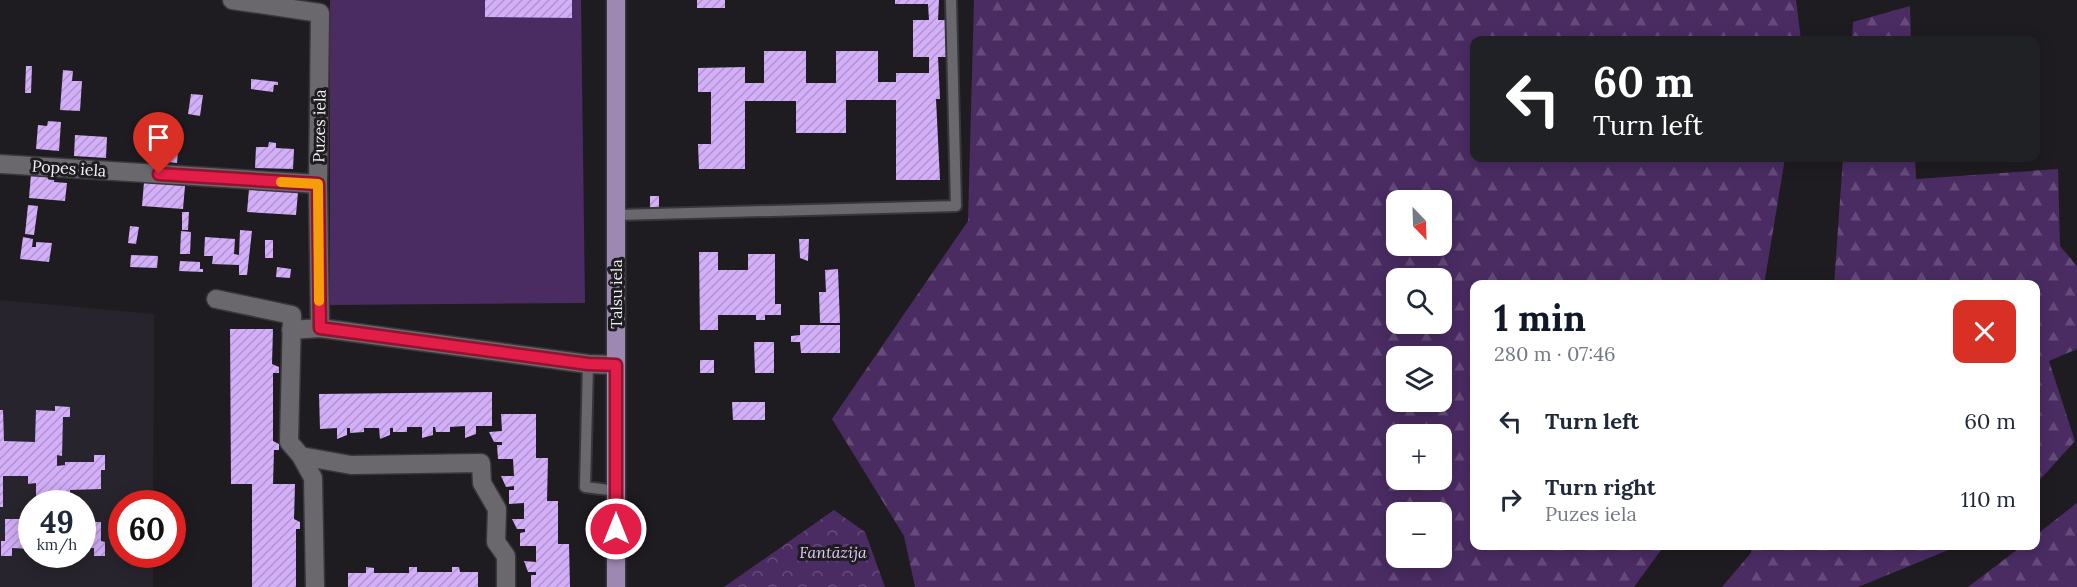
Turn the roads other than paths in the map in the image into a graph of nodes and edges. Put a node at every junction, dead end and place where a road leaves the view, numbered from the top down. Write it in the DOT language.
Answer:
graph roads {
  1 [pos="232,0"];
  2 [pos="616,0"];
  3 [pos="951,0"];
  4 [pos="0,164"];
  5 [pos="318,184"];
  6 [pos="617,215"];
  7 [pos="216,299"];
  8 [pos="320,328"];
  9 [pos="291,330"];
  10 [pos="588,364"];
  11 [pos="616,365"];
  12 [pos="301,456"];
  13 [pos="617,491"];
  14 [pos="315,587"];
  15 [pos="506,587"];
  16 [pos="616,587"];
  1 -- 5 [label="street, Puzes iela"];
  2 -- 6 [label="main road, Talsu iela"];
  3 -- 6 [label="lane"];
  4 -- 5 [label="street, Popes iela"];
  5 -- 8 [label="street, Puzes iela"];
  6 -- 11 [label="main road, Talsu iela"];
  7 -- 9 [label="street"];
  8 -- 9 [label="street"];
  8 -- 10 [label="street"];
  9 -- 12 [label="street"];
  10 -- 11 [label="street"];
  10 -- 13 [label="lane"];
  11 -- 13 [label="main road, Talsu iela"];
  12 -- 14 [label="street"];
  12 -- 15 [label="street"];
  13 -- 16 [label="main road, Talsu iela"];
}
